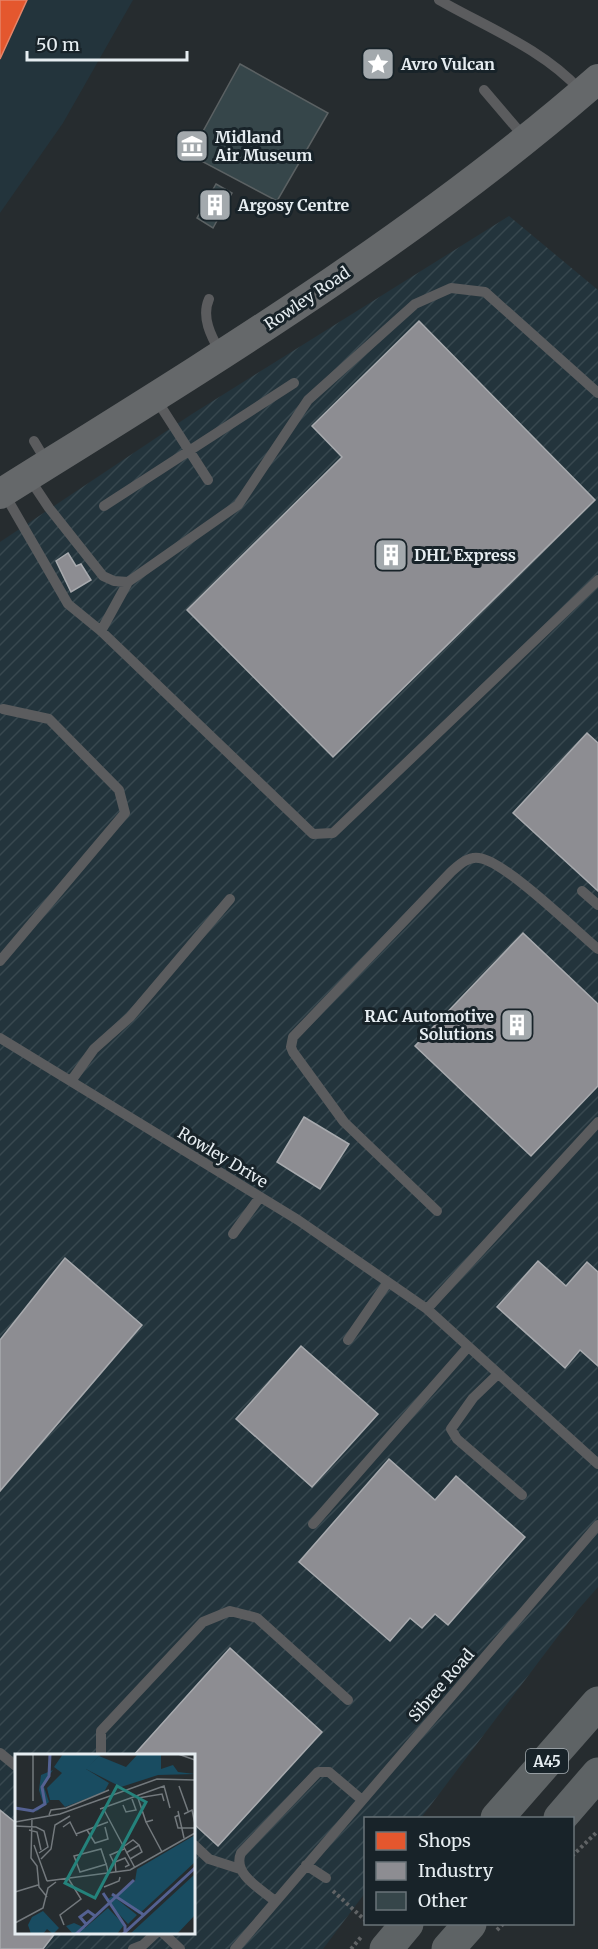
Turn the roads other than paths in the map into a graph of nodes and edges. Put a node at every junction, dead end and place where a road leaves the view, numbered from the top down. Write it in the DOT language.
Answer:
graph roads {
  1 [pos="439,0"];
  2 [pos="590,86"];
  3 [pos="484,90"];
  4 [pos="527,139"];
  5 [pos="209,299"];
  6 [pos="222,354"];
  7 [pos="294,383"];
  8 [pos="598,393"];
  9 [pos="155,398"];
  10 [pos="189,451"];
  11 [pos="37,461"];
  12 [pos="207,480"];
  13 [pos="2,493"];
  14 [pos="104,506"];
  15 [pos="598,580"];
  16 [pos="128,582"];
  17 [pos="101,630"];
  18 [pos="1,711"];
  19 [pos="582,891"];
  20 [pos="230,899"];
  21 [pos="598,905"];
  22 [pos="598,949"];
  23 [pos="0,961"];
  24 [pos="0,1038"];
  25 [pos="71,1082"];
  26 [pos="598,1122"];
  27 [pos="260,1197"];
  28 [pos="437,1211"];
  29 [pos="233,1234"];
  30 [pos="388,1282"];
  31 [pos="427,1309"];
  32 [pos="348,1340"];
  33 [pos="468,1347"];
  34 [pos="498,1374"];
  35 [pos="598,1464"];
  36 [pos="522,1496"];
  37 [pos="313,1524"];
  38 [pos="598,1525"];
  39 [pos="348,1700"];
  40 [pos="598,1703"];
  41 [pos="0,1753"];
  42 [pos="101,1754"];
  43 [pos="15,1765"];
  44 [pos="598,1773"];
  45 [pos="362,1800"];
  46 [pos="497,1817"];
  47 [pos="561,1817"];
  48 [pos="195,1846"];
  49 [pos="306,1865"];
  50 [pos="240,1869"];
  51 [pos="326,1878"];
  52 [pos="275,1901"];
  53 [pos="405,1925"];
  54 [pos="468,1925"];
  55 [pos="157,1934"];
  56 [pos="161,1934"];
  57 [pos="133,1949"];
  58 [pos="180,1949"];
  59 [pos="235,1949"];
  60 [pos="386,1949"];
  61 [pos="448,1949"];
  1 -- 2 [label="lane"];
  2 -- 4 [label="street, Rowley Road"];
  3 -- 4 [label="lane"];
  4 -- 6 [label="street, Rowley Road"];
  5 -- 6 [label="lane"];
  6 -- 9 [label="street, Rowley Road"];
  7 -- 10 [label="lane"];
  8 -- 16 [label="lane"];
  9 -- 10 [label="lane"];
  9 -- 11 [label="street, Rowley Road"];
  10 -- 12 [label="lane"];
  10 -- 14 [label="lane"];
  11 -- 13 [label="street, Rowley Road"];
  11 -- 16 [label="lane"];
  13 -- 17 [label="lane"];
  15 -- 17 [label="lane"];
  16 -- 17 [label="lane"];
  18 -- 23 [label="lane"];
  19 -- 21 [label="lane"];
  20 -- 25 [label="lane"];
  22 -- 28 [label="lane"];
  24 -- 25 [label="lane, Rowley Drive"];
  25 -- 27 [label="lane, Rowley Drive"];
  26 -- 31 [label="lane"];
  27 -- 29 [label="lane"];
  27 -- 30 [label="lane, Rowley Drive"];
  30 -- 31 [label="lane, Rowley Drive"];
  30 -- 32 [label="lane"];
  31 -- 33 [label="lane, Rowley Drive"];
  33 -- 34 [label="lane, Rowley Drive"];
  33 -- 37 [label="lane"];
  34 -- 35 [label="lane, Rowley Drive"];
  34 -- 36 [label="lane"];
  38 -- 45 [label="lane, Sibree Road"];
  39 -- 42 [label="lane"];
  40 -- 46 [label="highway, A45"];
  41 -- 43 [label="lane"];
  44 -- 47 [label="highway, A45"];
  45 -- 49 [label="lane, Sibree Road"];
  45 -- 50 [label="lane"];
  48 -- 50 [label="lane"];
  49 -- 51 [label="lane"];
  49 -- 52 [label="lane, Sibree Road"];
  50 -- 52 [label="lane"];
  52 -- 59 [label="lane, Sibree Road"];
  53 -- 60 [label="highway"];
  54 -- 61 [label="highway"];
  55 -- 57 [label="lane"];
  56 -- 58 [label="lane"];
}
